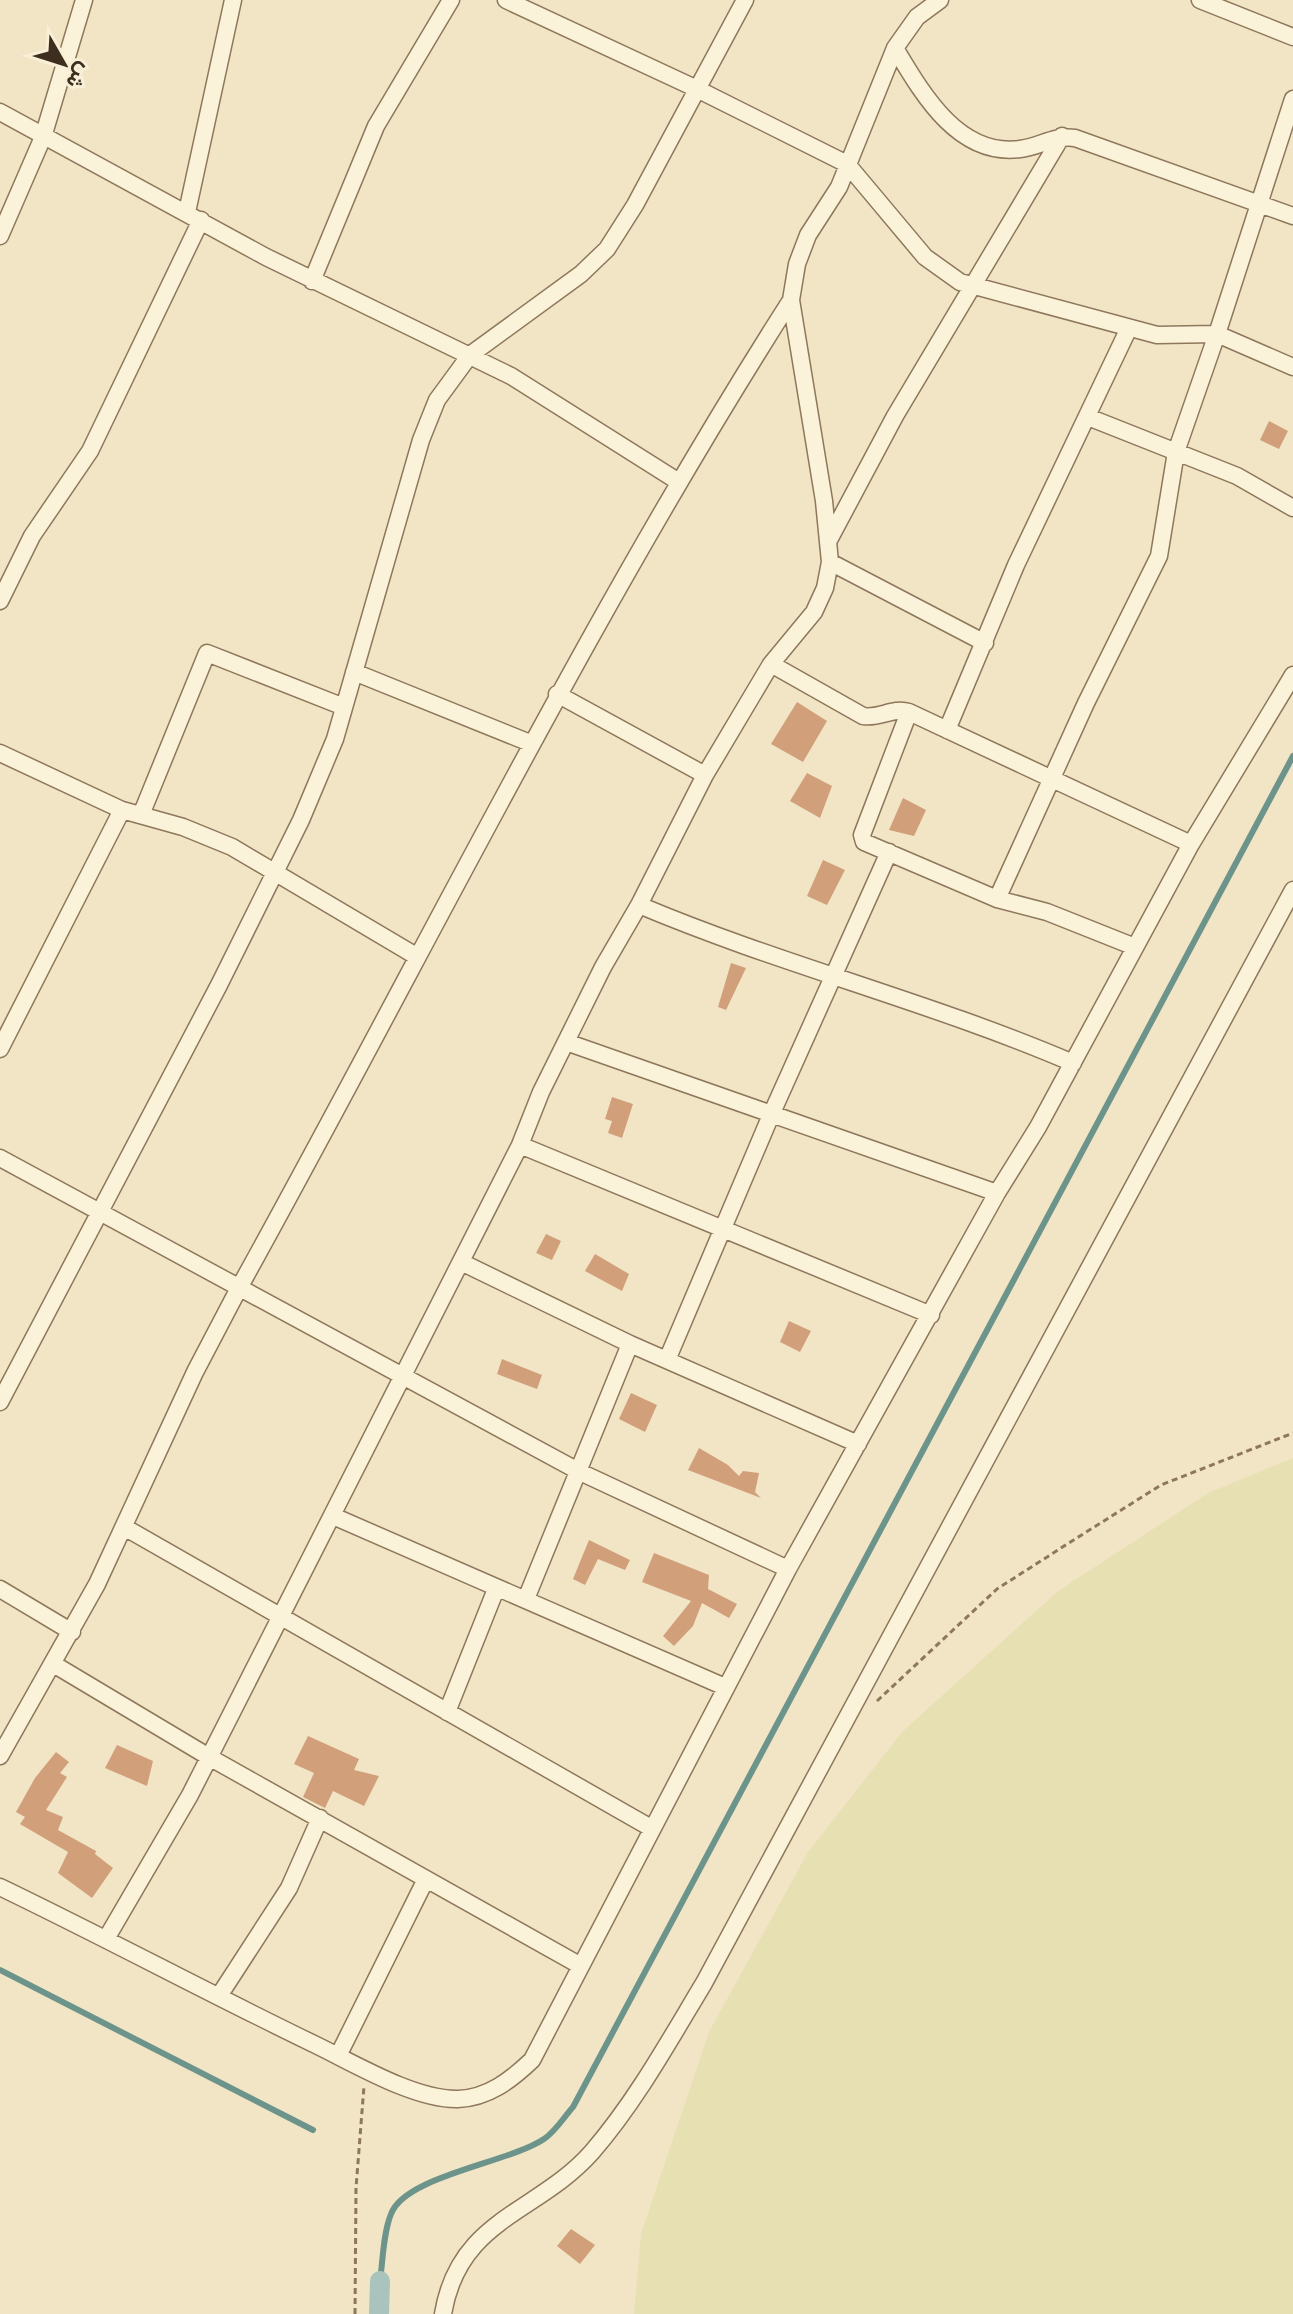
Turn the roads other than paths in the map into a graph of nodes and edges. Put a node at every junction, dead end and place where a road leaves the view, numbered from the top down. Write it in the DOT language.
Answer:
graph roads {
  1 [pos="84,0"];
  2 [pos="233,0"];
  3 [pos="451,0"];
  4 [pos="506,0"];
  5 [pos="745,0"];
  6 [pos="940,0"];
  7 [pos="1200,0"];
  8 [pos="1293,37"];
  9 [pos="895,48"];
  10 [pos="695,88"];
  11 [pos="1293,99"];
  12 [pos="0,112"];
  13 [pos="1062,136"];
  14 [pos="43,137"];
  15 [pos="847,164"];
  16 [pos="1260,203"];
  17 [pos="194,216"];
  18 [pos="1293,216"];
  19 [pos="0,236"];
  20 [pos="312,281"];
  21 [pos="975,287"];
  22 [pos="791,300"];
  23 [pos="1128,330"];
  24 [pos="1217,334"];
  25 [pos="470,355"];
  26 [pos="1293,367"];
  27 [pos="1088,417"];
  28 [pos="1176,452"];
  29 [pos="679,482"];
  30 [pos="1293,508"];
  31 [pos="828,542"];
  32 [pos="830,562"];
  33 [pos="0,601"];
  34 [pos="985,643"];
  35 [pos="771,664"];
  36 [pos="354,672"];
  37 [pos="1293,675"];
  38 [pos="557,694"];
  39 [pos="344,707"];
  40 [pos="909,712"];
  41 [pos="947,730"];
  42 [pos="530,743"];
  43 [pos="0,753"];
  44 [pos="705,775"];
  45 [pos="1051,778"];
  46 [pos="122,810"];
  47 [pos="141,815"];
  48 [pos="1191,844"];
  49 [pos="889,852"];
  50 [pos="275,869"];
  51 [pos="1293,890"];
  52 [pos="997,899"];
  53 [pos="639,905"];
  54 [pos="1135,947"];
  55 [pos="416,956"];
  56 [pos="836,977"];
  57 [pos="566,1042"];
  58 [pos="0,1049"];
  59 [pos="1073,1063"];
  60 [pos="771,1115"];
  61 [pos="520,1145"];
  62 [pos="0,1158"];
  63 [pos="997,1193"];
  64 [pos="99,1212"];
  65 [pos="722,1229"];
  66 [pos="461,1262"];
  67 [pos="239,1288"];
  68 [pos="931,1315"];
  69 [pos="630,1344"];
  70 [pos="667,1360"];
  71 [pos="401,1378"];
  72 [pos="0,1402"];
  73 [pos="858,1444"];
  74 [pos="580,1472"];
  75 [pos="333,1516"];
  76 [pos="124,1527"];
  77 [pos="788,1569"];
  78 [pos="0,1589"];
  79 [pos="496,1589"];
  80 [pos="526,1599"];
  81 [pos="282,1614"];
  82 [pos="72,1632"];
  83 [pos="55,1665"];
  84 [pos="725,1687"];
  85 [pos="447,1712"];
  86 [pos="0,1756"];
  87 [pos="209,1757"];
  88 [pos="320,1818"];
  89 [pos="651,1828"];
  90 [pos="426,1879"];
  91 [pos="0,1887"];
  92 [pos="106,1939"];
  93 [pos="581,1966"];
  94 [pos="219,1996"];
  95 [pos="338,2056"];
  96 [pos="443,2314"];
  1 -- 14 [label="street"];
  2 -- 17 [label="street"];
  3 -- 20 [label="street"];
  4 -- 10 [label="street"];
  5 -- 10 [label="street"];
  6 -- 9 [label="street"];
  7 -- 8 [label="street"];
  9 -- 13 [label="street"];
  9 -- 15 [label="street"];
  10 -- 15 [label="street"];
  10 -- 25 [label="street"];
  11 -- 16 [label="street"];
  12 -- 14 [label="street"];
  13 -- 16 [label="street"];
  13 -- 21 [label="street"];
  14 -- 17 [label="street"];
  14 -- 19 [label="street"];
  15 -- 21 [label="street"];
  15 -- 22 [label="street"];
  16 -- 18 [label="street"];
  16 -- 24 [label="street"];
  17 -- 20 [label="street"];
  17 -- 33 [label="street"];
  20 -- 25 [label="street"];
  21 -- 23 [label="street"];
  21 -- 31 [label="street"];
  22 -- 29 [label="street"];
  22 -- 31 [label="street"];
  23 -- 24 [label="street"];
  23 -- 27 [label="street"];
  24 -- 26 [label="street"];
  24 -- 28 [label="street"];
  25 -- 29 [label="street"];
  25 -- 36 [label="street"];
  27 -- 28 [label="street"];
  27 -- 34 [label="street"];
  28 -- 30 [label="street"];
  28 -- 45 [label="street"];
  29 -- 38 [label="street"];
  31 -- 32 [label="street"];
  32 -- 34 [label="street"];
  32 -- 35 [label="street"];
  34 -- 41 [label="street"];
  35 -- 40 [label="street"];
  35 -- 44 [label="street"];
  36 -- 39 [label="street"];
  36 -- 42 [label="street"];
  37 -- 48 [label="street"];
  38 -- 42 [label="street"];
  38 -- 44 [label="street"];
  39 -- 47 [label="street"];
  39 -- 50 [label="street"];
  40 -- 41 [label="street"];
  40 -- 49 [label="street"];
  41 -- 45 [label="street"];
  42 -- 55 [label="street"];
  43 -- 46 [label="street"];
  44 -- 53 [label="street"];
  45 -- 48 [label="street"];
  45 -- 52 [label="street"];
  46 -- 47 [label="street"];
  46 -- 58 [label="street"];
  47 -- 50 [label="street"];
  48 -- 54 [label="street"];
  49 -- 52 [label="street"];
  49 -- 56 [label="street"];
  50 -- 55 [label="street"];
  50 -- 64 [label="street"];
  51 -- 96 [label="street"];
  52 -- 54 [label="street"];
  53 -- 56 [label="street"];
  53 -- 57 [label="street"];
  54 -- 59 [label="street"];
  55 -- 67 [label="street"];
  56 -- 59 [label="street"];
  56 -- 60 [label="street"];
  57 -- 60 [label="street"];
  57 -- 61 [label="street"];
  59 -- 63 [label="street"];
  60 -- 63 [label="street"];
  60 -- 65 [label="street"];
  61 -- 65 [label="street"];
  61 -- 66 [label="street"];
  62 -- 64 [label="street"];
  63 -- 68 [label="street"];
  64 -- 67 [label="street"];
  64 -- 72 [label="street"];
  65 -- 68 [label="street"];
  65 -- 70 [label="street"];
  66 -- 69 [label="street"];
  66 -- 71 [label="street"];
  67 -- 71 [label="street"];
  67 -- 76 [label="street"];
  68 -- 73 [label="street"];
  69 -- 70 [label="street"];
  69 -- 74 [label="street"];
  70 -- 73 [label="street"];
  71 -- 74 [label="street"];
  71 -- 75 [label="street"];
  73 -- 77 [label="street"];
  74 -- 77 [label="street"];
  74 -- 80 [label="street"];
  75 -- 79 [label="street"];
  75 -- 81 [label="street"];
  76 -- 81 [label="street"];
  76 -- 82 [label="street"];
  77 -- 84 [label="street"];
  78 -- 82 [label="street"];
  79 -- 80 [label="street"];
  79 -- 85 [label="street"];
  80 -- 84 [label="street"];
  81 -- 85 [label="street"];
  81 -- 87 [label="street"];
  82 -- 83 [label="street"];
  83 -- 86 [label="street"];
  83 -- 87 [label="street"];
  84 -- 89 [label="street"];
  85 -- 89 [label="street"];
  87 -- 88 [label="street"];
  87 -- 92 [label="street"];
  88 -- 90 [label="street"];
  88 -- 94 [label="street"];
  89 -- 93 [label="street"];
  90 -- 93 [label="street"];
  90 -- 95 [label="street"];
  91 -- 92 [label="street"];
  92 -- 94 [label="street"];
  93 -- 95 [label="street"];
  94 -- 95 [label="street"];
}
